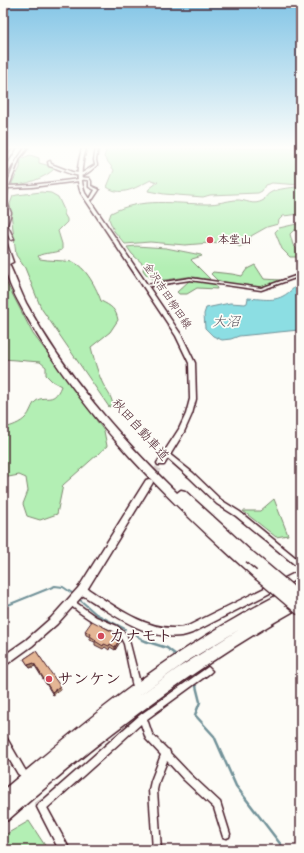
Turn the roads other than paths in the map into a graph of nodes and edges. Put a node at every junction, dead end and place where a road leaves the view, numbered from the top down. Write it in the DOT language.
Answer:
graph roads {
  1 [pos="7,187"];
  2 [pos="82,188"];
  3 [pos="93,188"];
  4 [pos="88,200"];
  5 [pos="7,240"];
  6 [pos="3,257"];
  7 [pos="301,275"];
  8 [pos="145,286"];
  9 [pos="166,454"];
  10 [pos="161,463"];
  11 [pos="149,482"];
  12 [pos="250,557"];
  13 [pos="301,566"];
  14 [pos="301,573"];
  15 [pos="82,590"];
  16 [pos="301,590"];
  17 [pos="301,593"];
  18 [pos="301,600"];
  19 [pos="71,602"];
  20 [pos="301,610"];
  21 [pos="3,662"];
  22 [pos="208,671"];
  23 [pos="136,683"];
  24 [pos="143,718"];
  25 [pos="3,740"];
  26 [pos="166,752"];
  27 [pos="21,771"];
  28 [pos="3,799"];
  29 [pos="42,807"];
  30 [pos="3,815"];
  31 [pos="226,834"];
  32 [pos="65,850"];
  33 [pos="157,850"];
  1 -- 5 [label="street"];
  2 -- 4 [label="main road, 金沢吉田柳田線"];
  3 -- 4 [label="street"];
  4 -- 8 [label="main road, 金沢吉田柳田線"];
  5 -- 12 [label="highway, 秋田自動車道"];
  6 -- 20 [label="highway, 秋田自動車道, bridge"];
  7 -- 8 [label="street"];
  8 -- 9 [label="main road, 金沢吉田柳田線"];
  9 -- 10 [label="main road, 金沢吉田柳田線"];
  9 -- 13 [label="street"];
  11 -- 15 [label="main road"];
  12 -- 17 [label="highway, bridge"];
  12 -- 18 [label="highway, 秋田自動車道, bridge"];
  14 -- 15 [label="street"];
  15 -- 19 [label="main road"];
  16 -- 28 [label="highway"];
  18 -- 30 [label="highway"];
  19 -- 21 [label="main road"];
  19 -- 23 [label="street"];
  22 -- 24 [label="street"];
  24 -- 26 [label="street"];
  24 -- 29 [label="street"];
  25 -- 27 [label="street"];
  26 -- 31 [label="street"];
  26 -- 33 [label="street"];
  29 -- 32 [label="street"];
}
